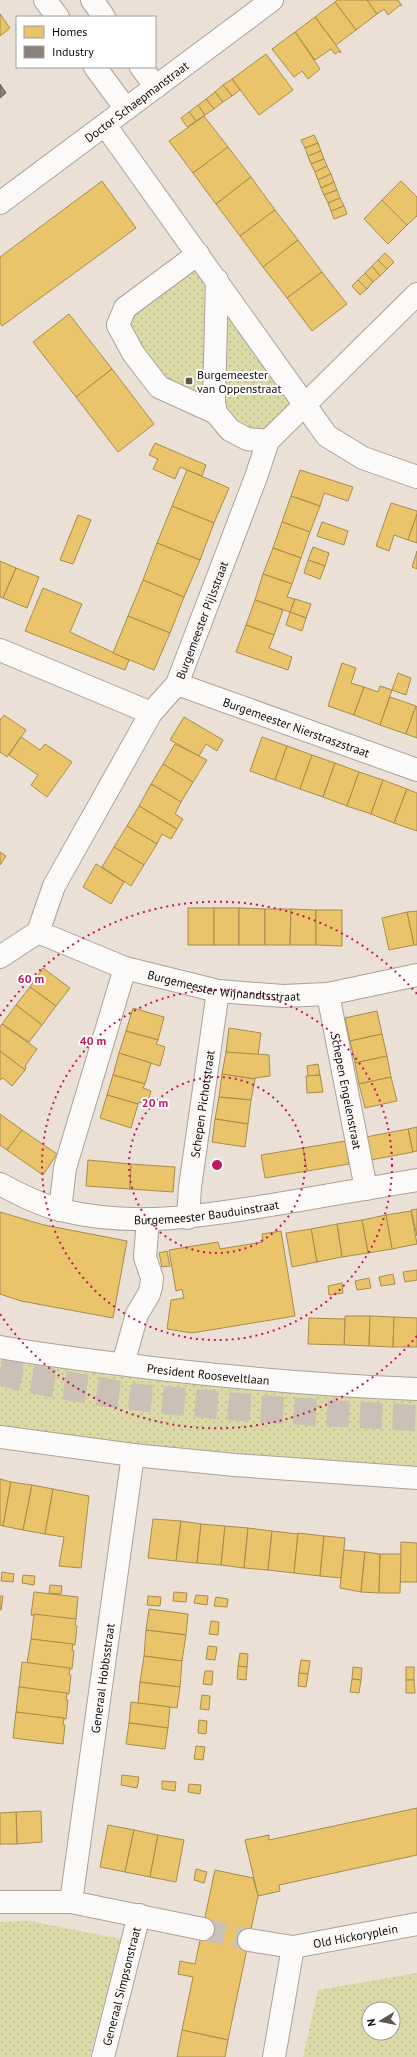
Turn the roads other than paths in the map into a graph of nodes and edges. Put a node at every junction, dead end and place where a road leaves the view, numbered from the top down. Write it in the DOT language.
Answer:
graph roads {
  1 [pos="45,0"];
  2 [pos="92,0"];
  3 [pos="272,0"];
  4 [pos="57,16"];
  5 [pos="103,16"];
  6 [pos="96,68"];
  7 [pos="142,68"];
  8 [pos="156,87"];
  9 [pos="126,108"];
  10 [pos="105,125"];
  11 [pos="0,203"];
  12 [pos="198,254"];
  13 [pos="217,280"];
  14 [pos="417,294"];
  15 [pos="305,404"];
  16 [pos="216,414"];
  17 [pos="268,441"];
  18 [pos="417,477"];
  19 [pos="0,650"];
  20 [pos="176,684"];
  21 [pos="151,713"];
  22 [pos="417,770"];
  23 [pos="38,932"];
  24 [pos="0,957"];
  25 [pos="124,968"];
  26 [pos="417,975"];
  27 [pos="218,991"];
  28 [pos="328,994"];
  29 [pos="417,1180"];
  30 [pos="0,1184"];
  31 [pos="366,1189"];
  32 [pos="60,1210"];
  33 [pos="188,1218"];
  34 [pos="148,1219"];
  35 [pos="0,1347"];
  36 [pos="123,1364"];
  37 [pos="417,1389"];
  38 [pos="0,1437"];
  39 [pos="133,1455"];
  40 [pos="417,1478"];
  41 [pos="0,1902"];
  42 [pos="71,1902"];
  43 [pos="139,1915"];
  44 [pos="417,1924"];
  45 [pos="203,1929"];
  46 [pos="248,1940"];
  47 [pos="293,1947"];
  48 [pos="102,2057"];
  49 [pos="274,2057"];
  1 -- 4 [label="street"];
  2 -- 5 [label="street"];
  3 -- 8 [label="street, Doctor Schaepmanstraat"];
  6 -- 9 [label="street"];
  7 -- 8 [label="street"];
  8 -- 9 [label="street, Doctor Schaepmanstraat"];
  9 -- 10 [label="street, Doctor Schaepmanstraat"];
  10 -- 11 [label="street, Doctor Schaepmanstraat"];
  10 -- 12 [label="street"];
  12 -- 13 [label="street"];
  12 -- 16 [label="street"];
  13 -- 15 [label="street"];
  13 -- 16 [label="street"];
  14 -- 15 [label="street, Burgemeester Pijlsstraat"];
  15 -- 17 [label="street, Burgemeester Pijlsstraat"];
  15 -- 18 [label="street"];
  16 -- 17 [label="street"];
  17 -- 20 [label="street, Burgemeester Pijlsstraat"];
  19 -- 21 [label="street"];
  20 -- 21 [label="street, Burgemeester Pijlsstraat"];
  20 -- 22 [label="street, Burgemeester Nierstraszstraat"];
  21 -- 23 [label="street, Burgemeester Pijlsstraat"];
  23 -- 24 [label="street"];
  23 -- 25 [label="street, Burgemeester Wijnandtsstraat"];
  25 -- 27 [label="street, Burgemeester Wijnandtsstraat"];
  25 -- 32 [label="street"];
  26 -- 28 [label="street, Burgemeester Wijnandtsstraat"];
  27 -- 28 [label="street, Burgemeester Wijnandtsstraat"];
  27 -- 33 [label="street, Schepen Pichotstraat"];
  28 -- 31 [label="street, Schepen Engelenstraat"];
  29 -- 31 [label="street, Burgemeester Bauduinstraat"];
  30 -- 32 [label="street, Burgemeester Bauduinstraat"];
  31 -- 33 [label="street, Burgemeester Bauduinstraat"];
  32 -- 34 [label="street, Burgemeester Bauduinstraat"];
  33 -- 34 [label="street, Burgemeester Bauduinstraat"];
  34 -- 36 [label="street"];
  35 -- 36 [label="street, President Rooseveltlaan"];
  36 -- 37 [label="street, President Rooseveltlaan"];
  38 -- 39 [label="street"];
  39 -- 40 [label="street"];
  39 -- 42 [label="street, Generaal Hobbsstraat"];
  41 -- 42 [label="street"];
  42 -- 43 [label="street"];
  43 -- 45 [label="street"];
  43 -- 48 [label="street, Generaal Simpsonstraat"];
  44 -- 47 [label="street, Old Hickoryplein"];
  46 -- 47 [label="street, Old Hickoryplein"];
  47 -- 49 [label="street"];
}
